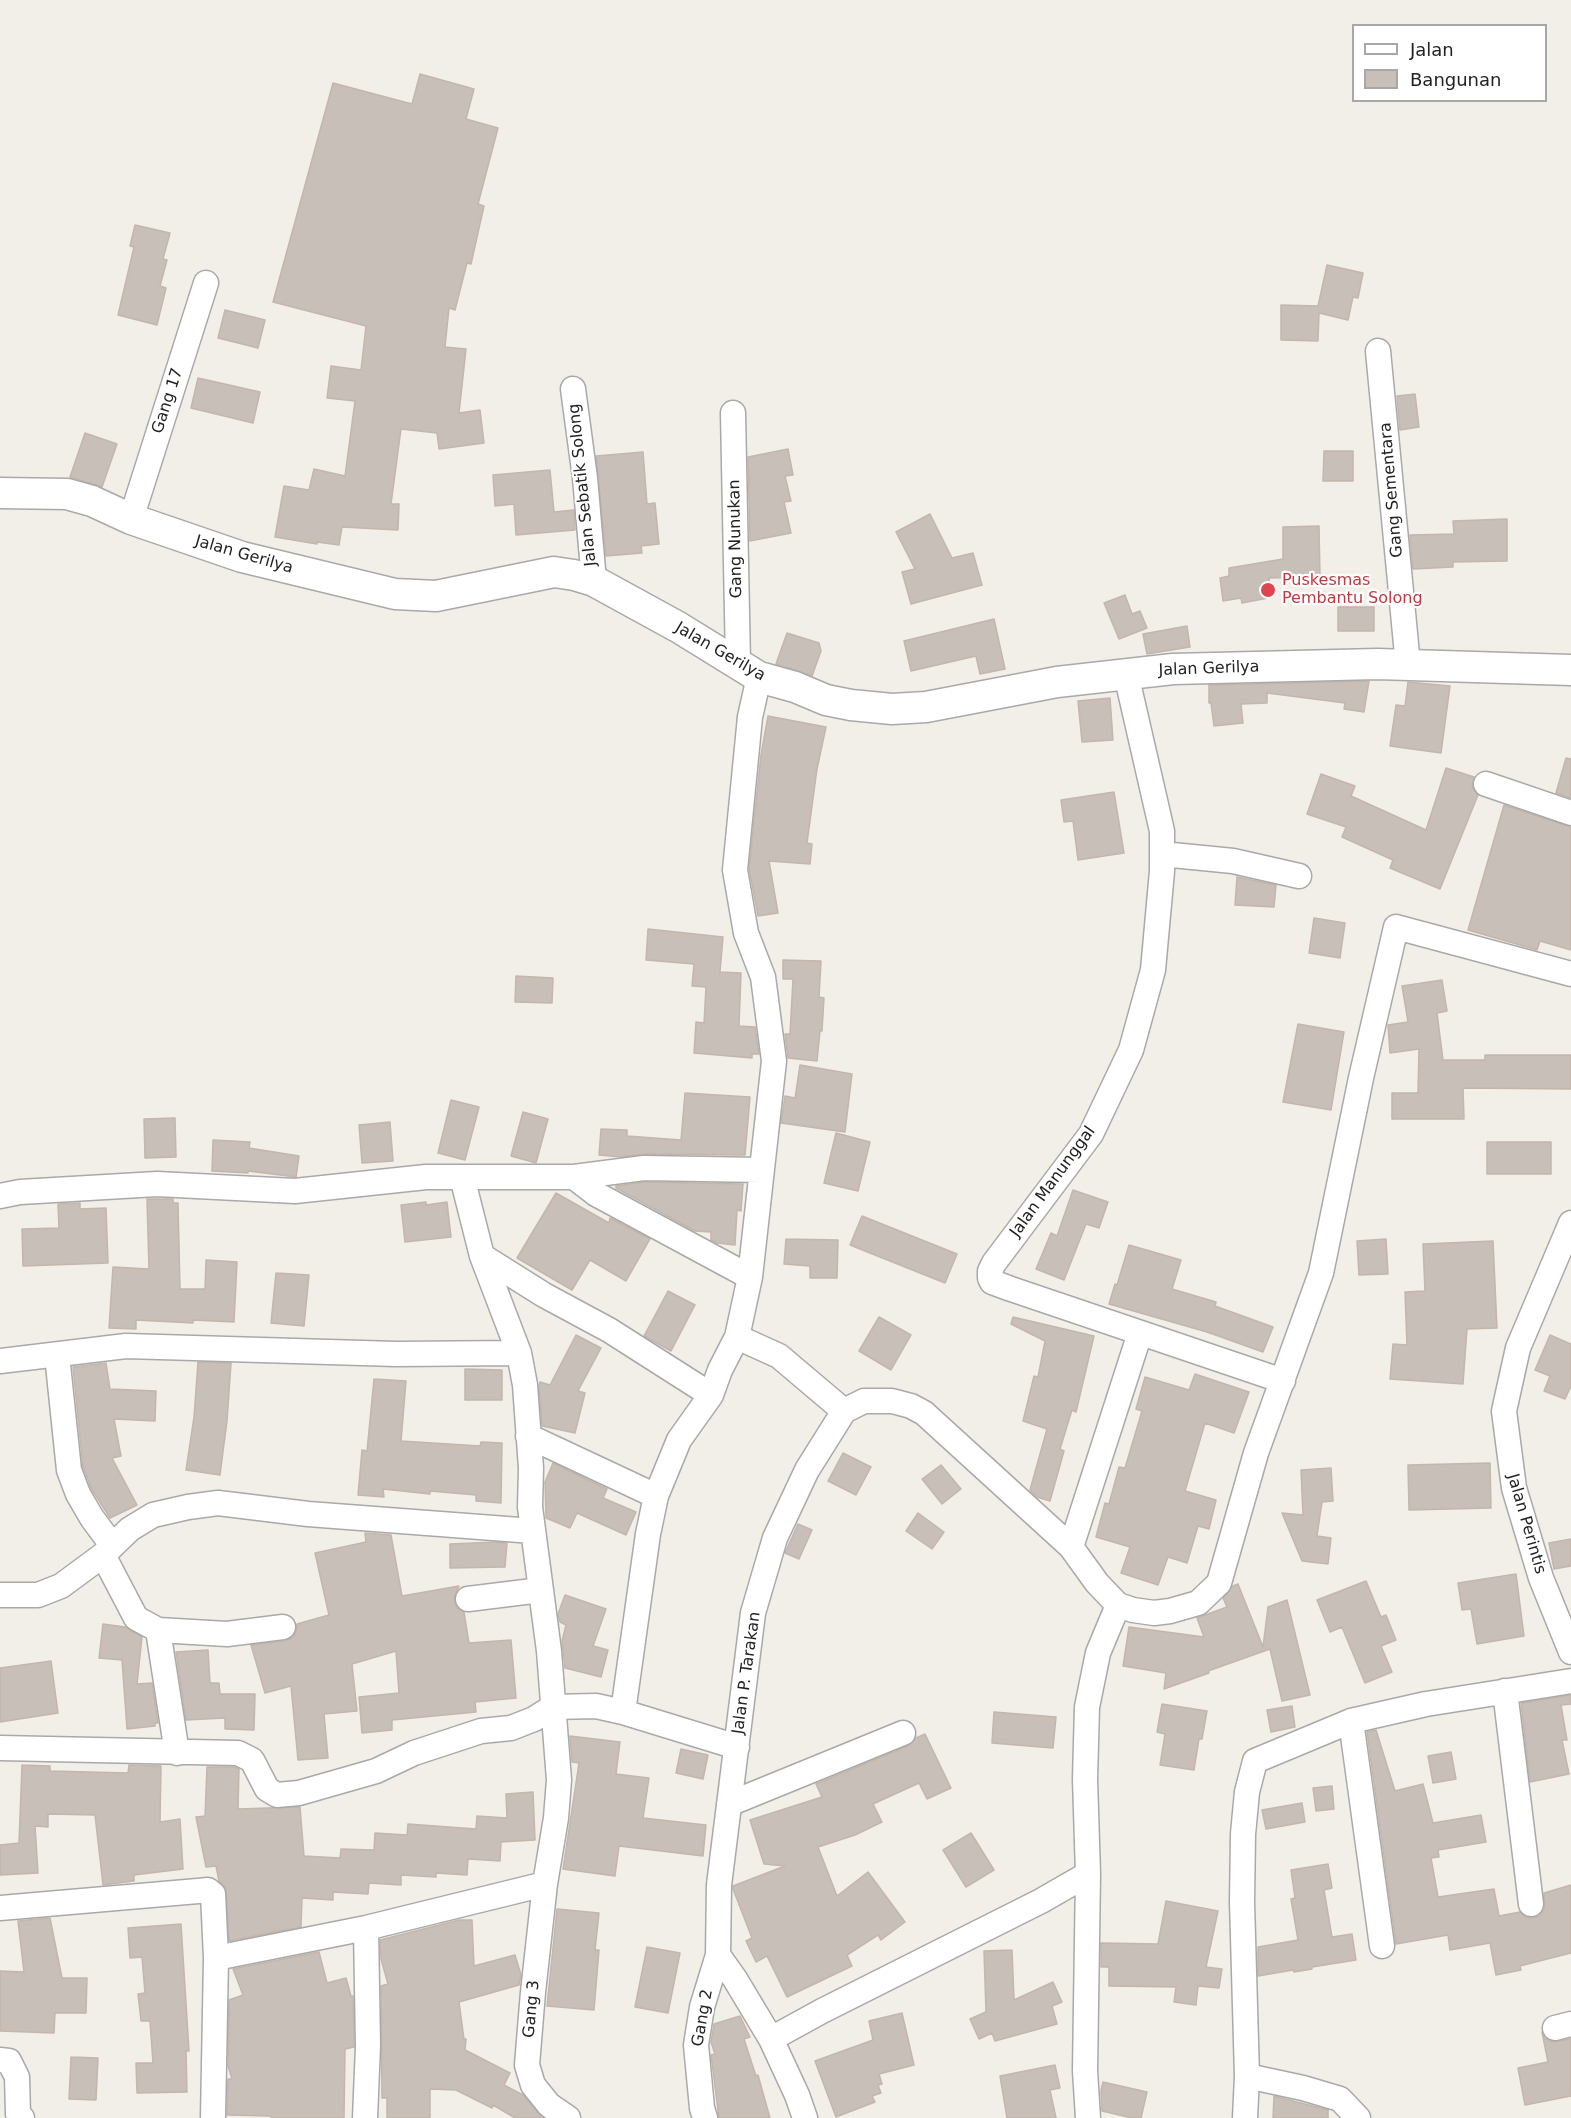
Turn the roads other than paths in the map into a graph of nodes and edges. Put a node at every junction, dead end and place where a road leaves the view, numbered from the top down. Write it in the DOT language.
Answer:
graph roads {
  1 [pos="206,283"];
  2 [pos="1378,351"];
  3 [pos="573,389"];
  4 [pos="733,413"];
  5 [pos="0,493"];
  6 [pos="131,519"];
  7 [pos="594,581"];
  8 [pos="1408,665"];
  9 [pos="1571,670"];
  10 [pos="749,671"];
  11 [pos="1126,674"];
  12 [pos="1486,784"];
  13 [pos="1571,813"];
  14 [pos="1162,854"];
  15 [pos="1299,876"];
  16 [pos="1571,974"];
  17 [pos="761,1170"];
  18 [pos="462,1177"];
  19 [pos="574,1177"];
  20 [pos="0,1196"];
  21 [pos="1571,1223"];
  22 [pos="482,1256"];
  23 [pos="750,1277"];
  24 [pos="1140,1333"];
  25 [pos="737,1337"];
  26 [pos="519,1353"];
  27 [pos="57,1354"];
  28 [pos="0,1361"];
  29 [pos="1283,1381"];
  30 [pos="711,1395"];
  31 [pos="844,1411"];
  32 [pos="528,1436"];
  33 [pos="656,1496"];
  34 [pos="533,1531"];
  35 [pos="1071,1547"];
  36 [pos="108,1550"];
  37 [pos="541,1590"];
  38 [pos="0,1595"];
  39 [pos="468,1599"];
  40 [pos="1118,1605"];
  41 [pos="283,1627"];
  42 [pos="158,1630"];
  43 [pos="1571,1652"];
  44 [pos="1571,1681"];
  45 [pos="1505,1691"];
  46 [pos="553,1707"];
  47 [pos="623,1712"];
  48 [pos="1351,1721"];
  49 [pos="903,1733"];
  50 [pos="737,1747"];
  51 [pos="0,1748"];
  52 [pos="177,1753"];
  53 [pos="729,1804"];
  54 [pos="1088,1874"];
  55 [pos="545,1884"];
  56 [pos="1531,1904"];
  57 [pos="0,1908"];
  58 [pos="366,1928"];
  59 [pos="1382,1946"];
  60 [pos="718,1955"];
  61 [pos="216,1958"];
  62 [pos="771,2039"];
  63 [pos="0,2060"];
  64 [pos="1247,2076"];
  65 [pos="22,2118"];
  66 [pos="213,2118"];
  67 [pos="365,2118"];
  68 [pos="568,2118"];
  69 [pos="705,2118"];
  70 [pos="805,2118"];
  71 [pos="1088,2118"];
  72 [pos="1245,2118"];
  73 [pos="1358,2118"];
  1 -- 6 [label="street, Gang 17"];
  2 -- 8 [label="street, Gang Sementara"];
  3 -- 7 [label="street, Jalan Sebatik Solong"];
  4 -- 10 [label="street, Gang Nunukan"];
  5 -- 6 [label="street, Jalan Gerilya"];
  6 -- 7 [label="street, Jalan Gerilya"];
  7 -- 10 [label="street, Jalan Gerilya"];
  8 -- 9 [label="street, Jalan Gerilya"];
  8 -- 11 [label="street, Jalan Gerilya"];
  10 -- 11 [label="street, Jalan Gerilya"];
  10 -- 17 [label="street, Gang Nunukan"];
  11 -- 14 [label="street, Jalan Manunggal"];
  12 -- 13 [label="street"];
  14 -- 15 [label="street"];
  14 -- 24 [label="street, Jalan Manunggal"];
  16 -- 29 [label="street"];
  17 -- 19 [label="street"];
  17 -- 23 [label="street, Gang Nunukan"];
  18 -- 19 [label="street"];
  18 -- 20 [label="street"];
  18 -- 22 [label="street, Gang 3"];
  19 -- 23 [label="street"];
  21 -- 43 [label="street, Jalan Perintis"];
  22 -- 26 [label="street, Gang 3"];
  22 -- 30 [label="street"];
  23 -- 25 [label="street, Gang Nunukan"];
  24 -- 29 [label="street"];
  24 -- 35 [label="street"];
  25 -- 30 [label="street, Gang Nunukan"];
  25 -- 31 [label="street"];
  26 -- 27 [label="street"];
  26 -- 32 [label="street, Gang 3"];
  27 -- 28 [label="street"];
  27 -- 36 [label="street"];
  29 -- 40 [label="street"];
  30 -- 33 [label="street, Gang Nunukan"];
  31 -- 35 [label="street"];
  31 -- 50 [label="street, Jalan P. Tarakan"];
  32 -- 33 [label="street"];
  32 -- 34 [label="street, Gang 3"];
  33 -- 47 [label="street, Gang Nunukan"];
  34 -- 36 [label="street"];
  34 -- 37 [label="street, Gang 3"];
  35 -- 40 [label="street"];
  36 -- 38 [label="street"];
  36 -- 42 [label="street"];
  37 -- 39 [label="street"];
  37 -- 46 [label="street, Gang 3"];
  40 -- 54 [label="street"];
  41 -- 42 [label="street"];
  42 -- 52 [label="street"];
  44 -- 45 [label="street"];
  45 -- 48 [label="street"];
  45 -- 56 [label="street"];
  46 -- 47 [label="street"];
  46 -- 52 [label="street"];
  46 -- 55 [label="street, Gang 3"];
  47 -- 50 [label="street"];
  48 -- 59 [label="street"];
  48 -- 64 [label="street"];
  49 -- 53 [label="street"];
  50 -- 53 [label="street, Jalan P. Tarakan"];
  51 -- 52 [label="street"];
  53 -- 60 [label="street, Jalan P. Tarakan"];
  54 -- 62 [label="street"];
  54 -- 71 [label="street"];
  55 -- 58 [label="street"];
  55 -- 68 [label="street, Gang 3"];
  57 -- 61 [label="street"];
  58 -- 61 [label="street"];
  58 -- 67 [label="street"];
  60 -- 62 [label="street"];
  60 -- 69 [label="street, Gang 2"];
  61 -- 66 [label="street"];
  62 -- 70 [label="street"];
  63 -- 65 [label="street"];
  64 -- 72 [label="street"];
  64 -- 73 [label="street"];
}
